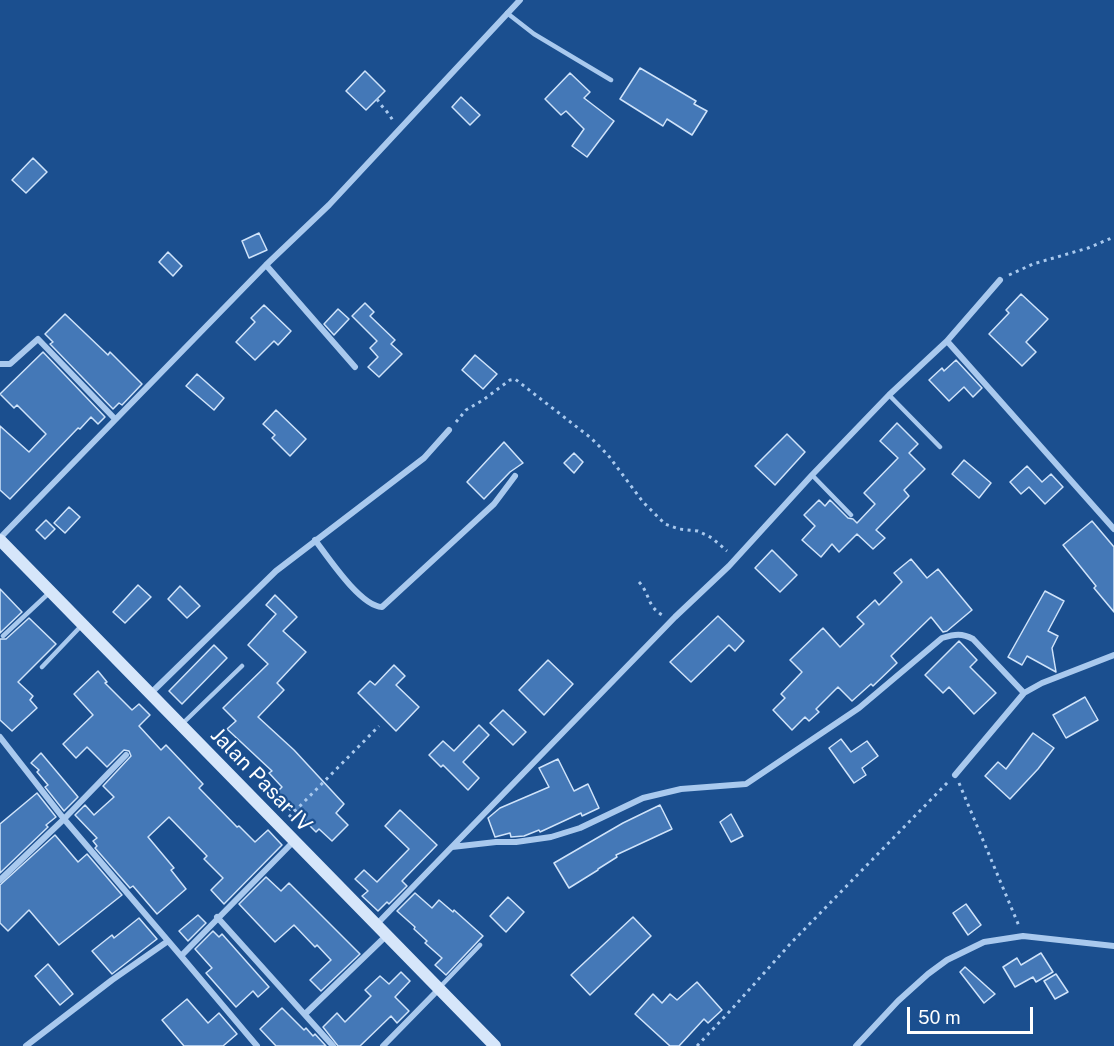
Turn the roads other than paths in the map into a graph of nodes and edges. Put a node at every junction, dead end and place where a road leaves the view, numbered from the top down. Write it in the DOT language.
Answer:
graph roads {
  1 [pos="520,0"];
  2 [pos="507,13"];
  3 [pos="611,80"];
  4 [pos="266,265"];
  5 [pos="1000,280"];
  6 [pos="947,341"];
  7 [pos="0,364"];
  8 [pos="355,367"];
  9 [pos="889,395"];
  10 [pos="115,419"];
  11 [pos="449,430"];
  12 [pos="940,447"];
  13 [pos="812,475"];
  14 [pos="515,476"];
  15 [pos="851,515"];
  16 [pos="1114,529"];
  17 [pos="0,539"];
  18 [pos="315,540"];
  19 [pos="51,591"];
  20 [pos="82,624"];
  21 [pos="3,636"];
  22 [pos="1114,655"];
  23 [pos="242,666"];
  24 [pos="42,668"];
  25 [pos="1024,693"];
  26 [pos="150,694"];
  27 [pos="181,725"];
  28 [pos="0,737"];
  29 [pos="126,755"];
  30 [pos="955,775"];
  31 [pos="64,819"];
  32 [pos="294,841"];
  33 [pos="452,847"];
  34 [pos="0,880"];
  35 [pos="217,917"];
  36 [pos="376,925"];
  37 [pos="386,936"];
  38 [pos="168,941"];
  39 [pos="480,945"];
  40 [pos="1114,946"];
  41 [pos="181,956"];
  42 [pos="438,990"];
  43 [pos="305,1014"];
  44 [pos="26,1046"];
  45 [pos="257,1046"];
  46 [pos="333,1046"];
  47 [pos="383,1046"];
  48 [pos="495,1046"];
  49 [pos="856,1046"];
  1 -- 2 [label="street"];
  2 -- 3 [label="lane"];
  2 -- 4 [label="street"];
  4 -- 8 [label="street"];
  4 -- 10 [label="street"];
  5 -- 6 [label="street"];
  6 -- 9 [label="street"];
  6 -- 16 [label="street"];
  7 -- 10 [label="street"];
  9 -- 12 [label="lane"];
  9 -- 13 [label="street"];
  10 -- 17 [label="street"];
  11 -- 18 [label="street"];
  13 -- 15 [label="lane"];
  13 -- 33 [label="street"];
  14 -- 18 [label="street"];
  17 -- 19 [label="street, Jalan Pasar IV"];
  18 -- 26 [label="street"];
  19 -- 20 [label="street, Jalan Pasar IV"];
  19 -- 21 [label="lane"];
  20 -- 24 [label="lane"];
  20 -- 26 [label="street, Jalan Pasar IV"];
  22 -- 25 [label="street"];
  23 -- 27 [label="lane"];
  25 -- 30 [label="street"];
  25 -- 33 [label="street"];
  26 -- 27 [label="street, Jalan Pasar IV"];
  27 -- 32 [label="street, Jalan Pasar IV"];
  28 -- 31 [label="street"];
  29 -- 31 [label="street"];
  31 -- 34 [label="street"];
  31 -- 38 [label="street"];
  32 -- 35 [label="street"];
  32 -- 36 [label="street, Jalan Pasar IV"];
  33 -- 36 [label="street"];
  35 -- 41 [label="street"];
  35 -- 43 [label="street"];
  36 -- 37 [label="street, Jalan Pasar IV"];
  37 -- 42 [label="street, Jalan Pasar IV"];
  37 -- 43 [label="street"];
  38 -- 41 [label="street"];
  38 -- 44 [label="street"];
  39 -- 42 [label="lane"];
  40 -- 49 [label="street"];
  41 -- 45 [label="street"];
  42 -- 47 [label="street"];
  42 -- 48 [label="street, Jalan Pasar IV"];
  43 -- 46 [label="street"];
}
